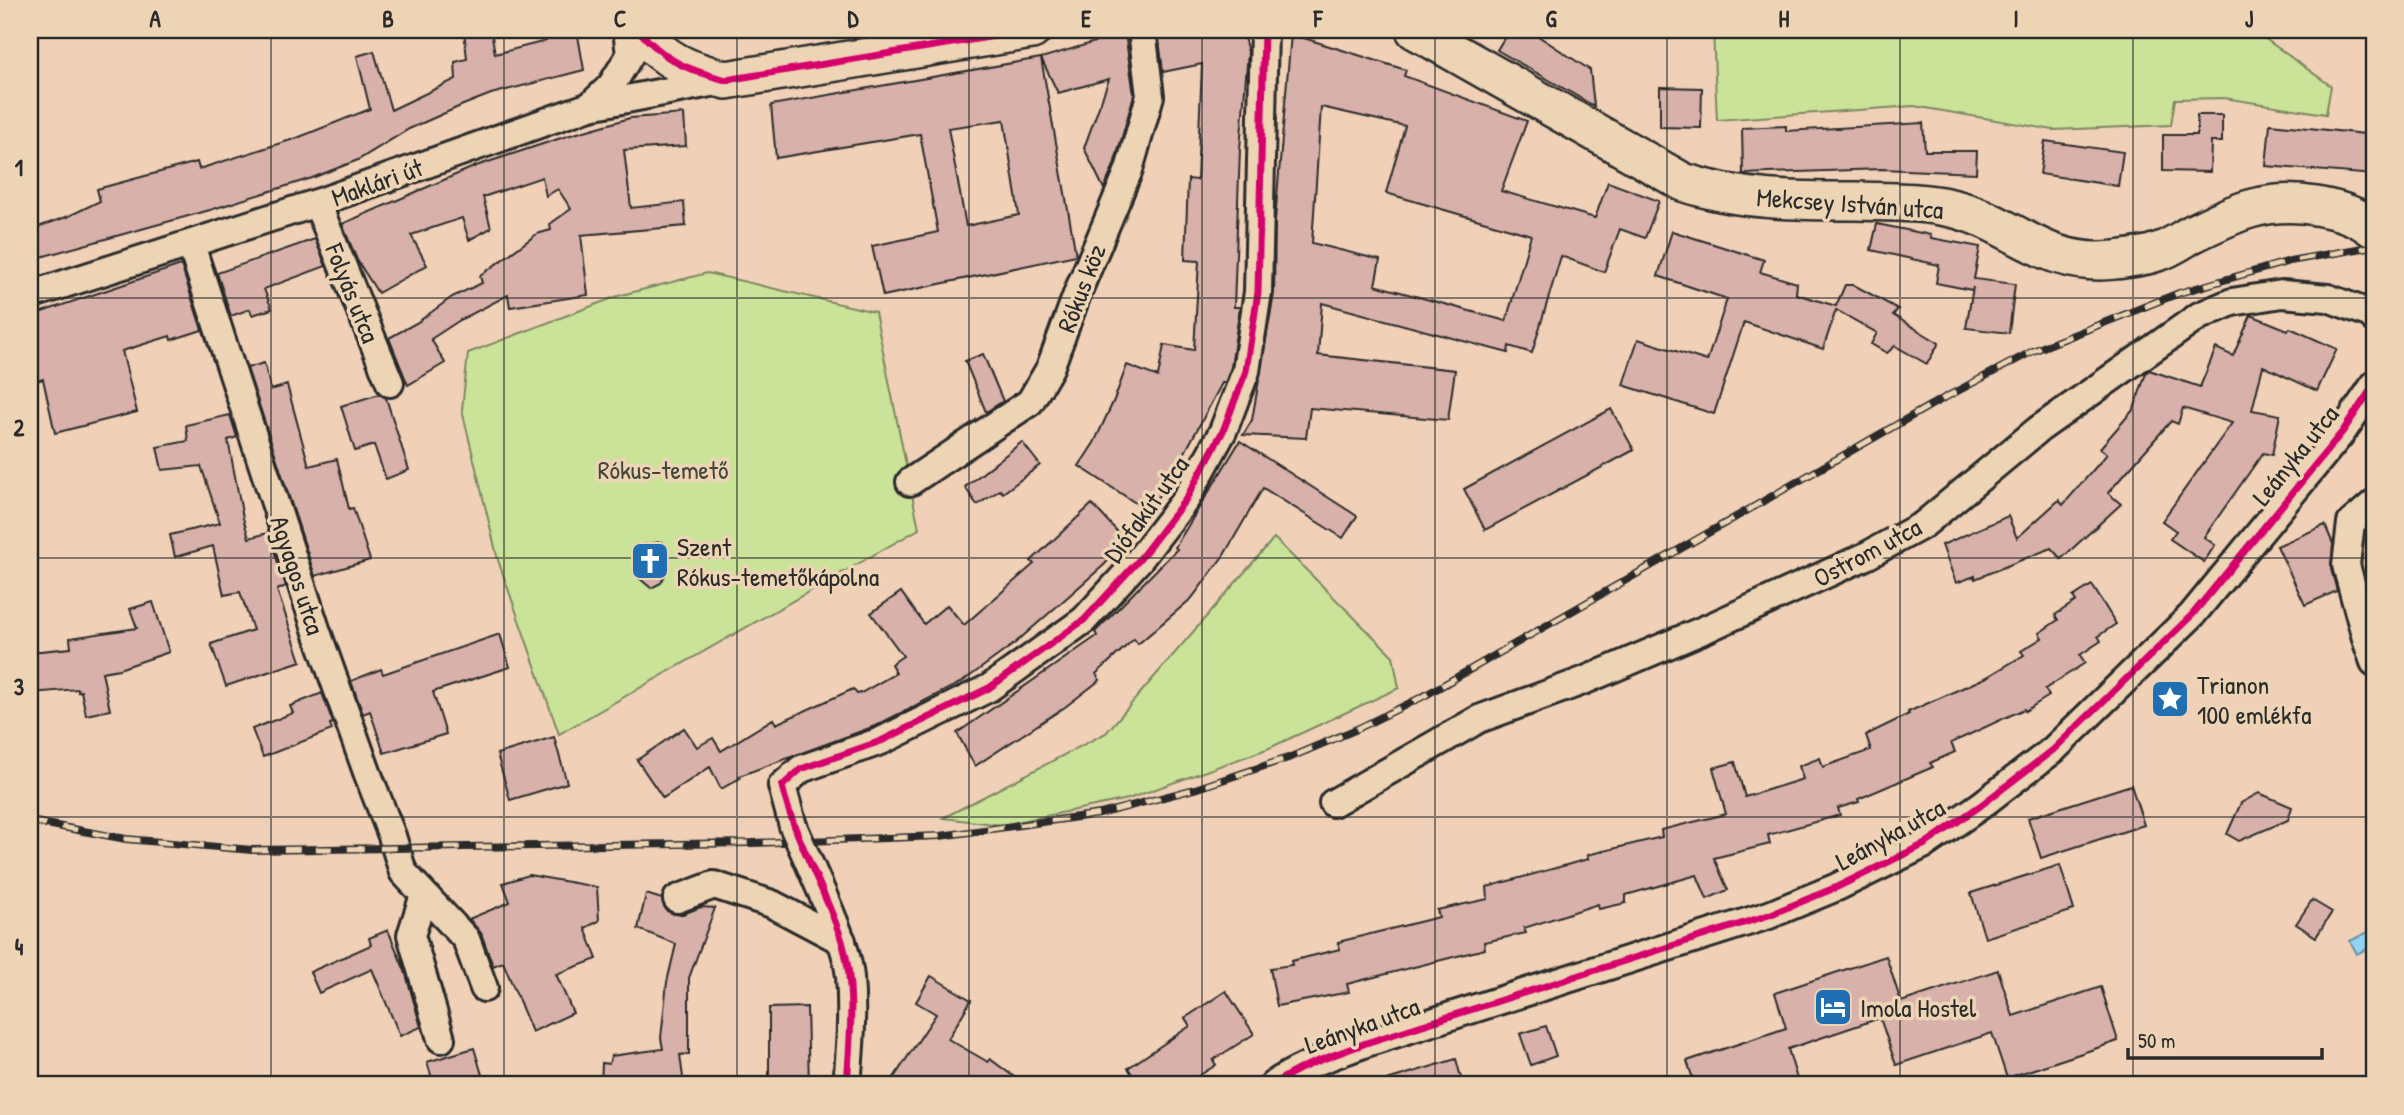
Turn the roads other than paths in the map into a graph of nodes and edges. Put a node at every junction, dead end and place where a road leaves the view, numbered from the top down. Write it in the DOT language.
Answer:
graph roads {
  1 [pos="626,30"];
  2 [pos="638,30"];
  3 [pos="1032,30"];
  4 [pos="1142,30"];
  5 [pos="1264,30"];
  6 [pos="1415,31"];
  7 [pos="726,80"];
  8 [pos="590,106"];
  9 [pos="317,203"];
  10 [pos="2374,229"];
  11 [pos="191,245"];
  12 [pos="30,295"];
  13 [pos="2374,318"];
  14 [pos="390,383"];
  15 [pos="2374,385"];
  16 [pos="909,482"];
  17 [pos="2374,503"];
  18 [pos="2374,662"];
  19 [pos="1333,803"];
  20 [pos="424,895"];
  21 [pos="677,899"];
  22 [pos="842,941"];
  23 [pos="484,988"];
  24 [pos="440,1039"];
  25 [pos="847,1085"];
  26 [pos="1273,1085"];
  1 -- 8 [label="street"];
  2 -- 7 [label="street, Maklári út"];
  3 -- 7 [label="street, Maklári út"];
  4 -- 16 [label="street, Rókus köz"];
  5 -- 22 [label="street, Diófakút utca, bridge"];
  6 -- 10 [label="street, Mekcsey István utca"];
  7 -- 8 [label="street, Maklári út"];
  8 -- 9 [label="street, Maklári út"];
  9 -- 11 [label="street, Maklári út"];
  9 -- 14 [label="street, Folyás utca"];
  11 -- 12 [label="street, Maklári út"];
  11 -- 20 [label="street, Agyagos utca"];
  13 -- 19 [label="street, Ostrom utca"];
  15 -- 26 [label="street, Leányka utca"];
  17 -- 18 [label="street"];
  20 -- 23 [label="street, Agyagos utca"];
  20 -- 24 [label="street"];
  21 -- 22 [label="street"];
  22 -- 25 [label="street"];
}
